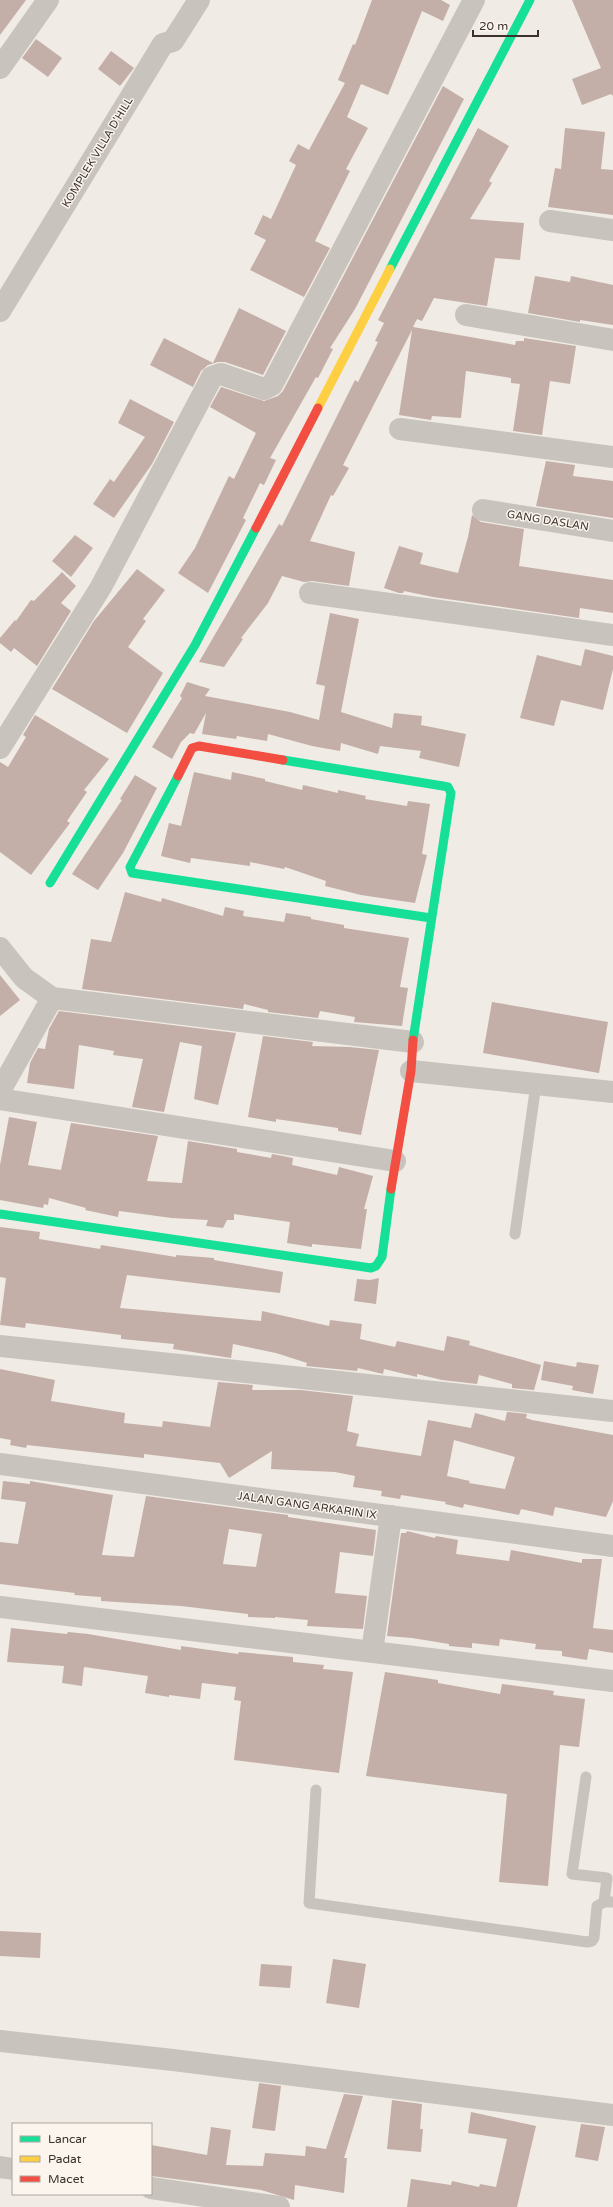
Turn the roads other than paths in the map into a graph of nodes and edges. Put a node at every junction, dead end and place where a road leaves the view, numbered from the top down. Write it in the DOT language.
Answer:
graph roads {
  1 [pos="48,0"];
  2 [pos="199,0"];
  3 [pos="474,0"];
  4 [pos="530,0"];
  5 [pos="0,68"];
  6 [pos="550,221"];
  7 [pos="613,230"];
  8 [pos="0,311"];
  9 [pos="466,315"];
  10 [pos="613,340"];
  11 [pos="400,429"];
  12 [pos="613,457"];
  13 [pos="483,510"];
  14 [pos="613,531"];
  15 [pos="310,593"];
  16 [pos="613,635"];
  17 [pos="0,748"];
  18 [pos="50,883"];
  19 [pos="431,918"];
  20 [pos="0,948"];
  21 [pos="52,998"];
  22 [pos="413,1042"];
  23 [pos="411,1071"];
  24 [pos="536,1084"];
  25 [pos="0,1091"];
  26 [pos="613,1092"];
  27 [pos="0,1099"];
  28 [pos="395,1161"];
  29 [pos="0,1214"];
  30 [pos="515,1234"];
  31 [pos="0,1346"];
  32 [pos="613,1411"];
  33 [pos="0,1464"];
  34 [pos="392,1516"];
  35 [pos="613,1546"];
  36 [pos="0,1607"];
  37 [pos="372,1652"];
  38 [pos="613,1681"];
  39 [pos="586,1777"];
  40 [pos="316,1790"];
  41 [pos="608,1902"];
  42 [pos="0,2041"];
  43 [pos="613,2115"];
  44 [pos="0,2167"];
  45 [pos="12,2168"];
  46 [pos="152,2188"];
  47 [pos="279,2207"];
  1 -- 5 [label="street"];
  2 -- 8 [label="street, KOMPLEK VILLA D'HILL"];
  3 -- 17 [label="street"];
  4 -- 18 [label="street"];
  6 -- 7 [label="street"];
  9 -- 10 [label="street"];
  11 -- 12 [label="street"];
  13 -- 14 [label="street, GANG DASLAN"];
  15 -- 16 [label="street"];
  19 -- 19 [label="street"];
  19 -- 22 [label="street"];
  20 -- 21 [label="street"];
  21 -- 22 [label="street"];
  21 -- 25 [label="street"];
  22 -- 23 [label="street"];
  23 -- 24 [label="street"];
  23 -- 28 [label="street"];
  24 -- 26 [label="street"];
  24 -- 30 [label="lane"];
  27 -- 28 [label="street"];
  28 -- 29 [label="street"];
  31 -- 32 [label="street"];
  33 -- 34 [label="street, JALAN GANG ARKARIN IX"];
  34 -- 35 [label="street, JALAN GANG ARKARIN IX"];
  34 -- 37 [label="street"];
  36 -- 37 [label="street"];
  37 -- 38 [label="street"];
  39 -- 41 [label="lane"];
  40 -- 41 [label="lane"];
  42 -- 43 [label="street"];
  44 -- 45 [label="street"];
  46 -- 47 [label="street"];
}
